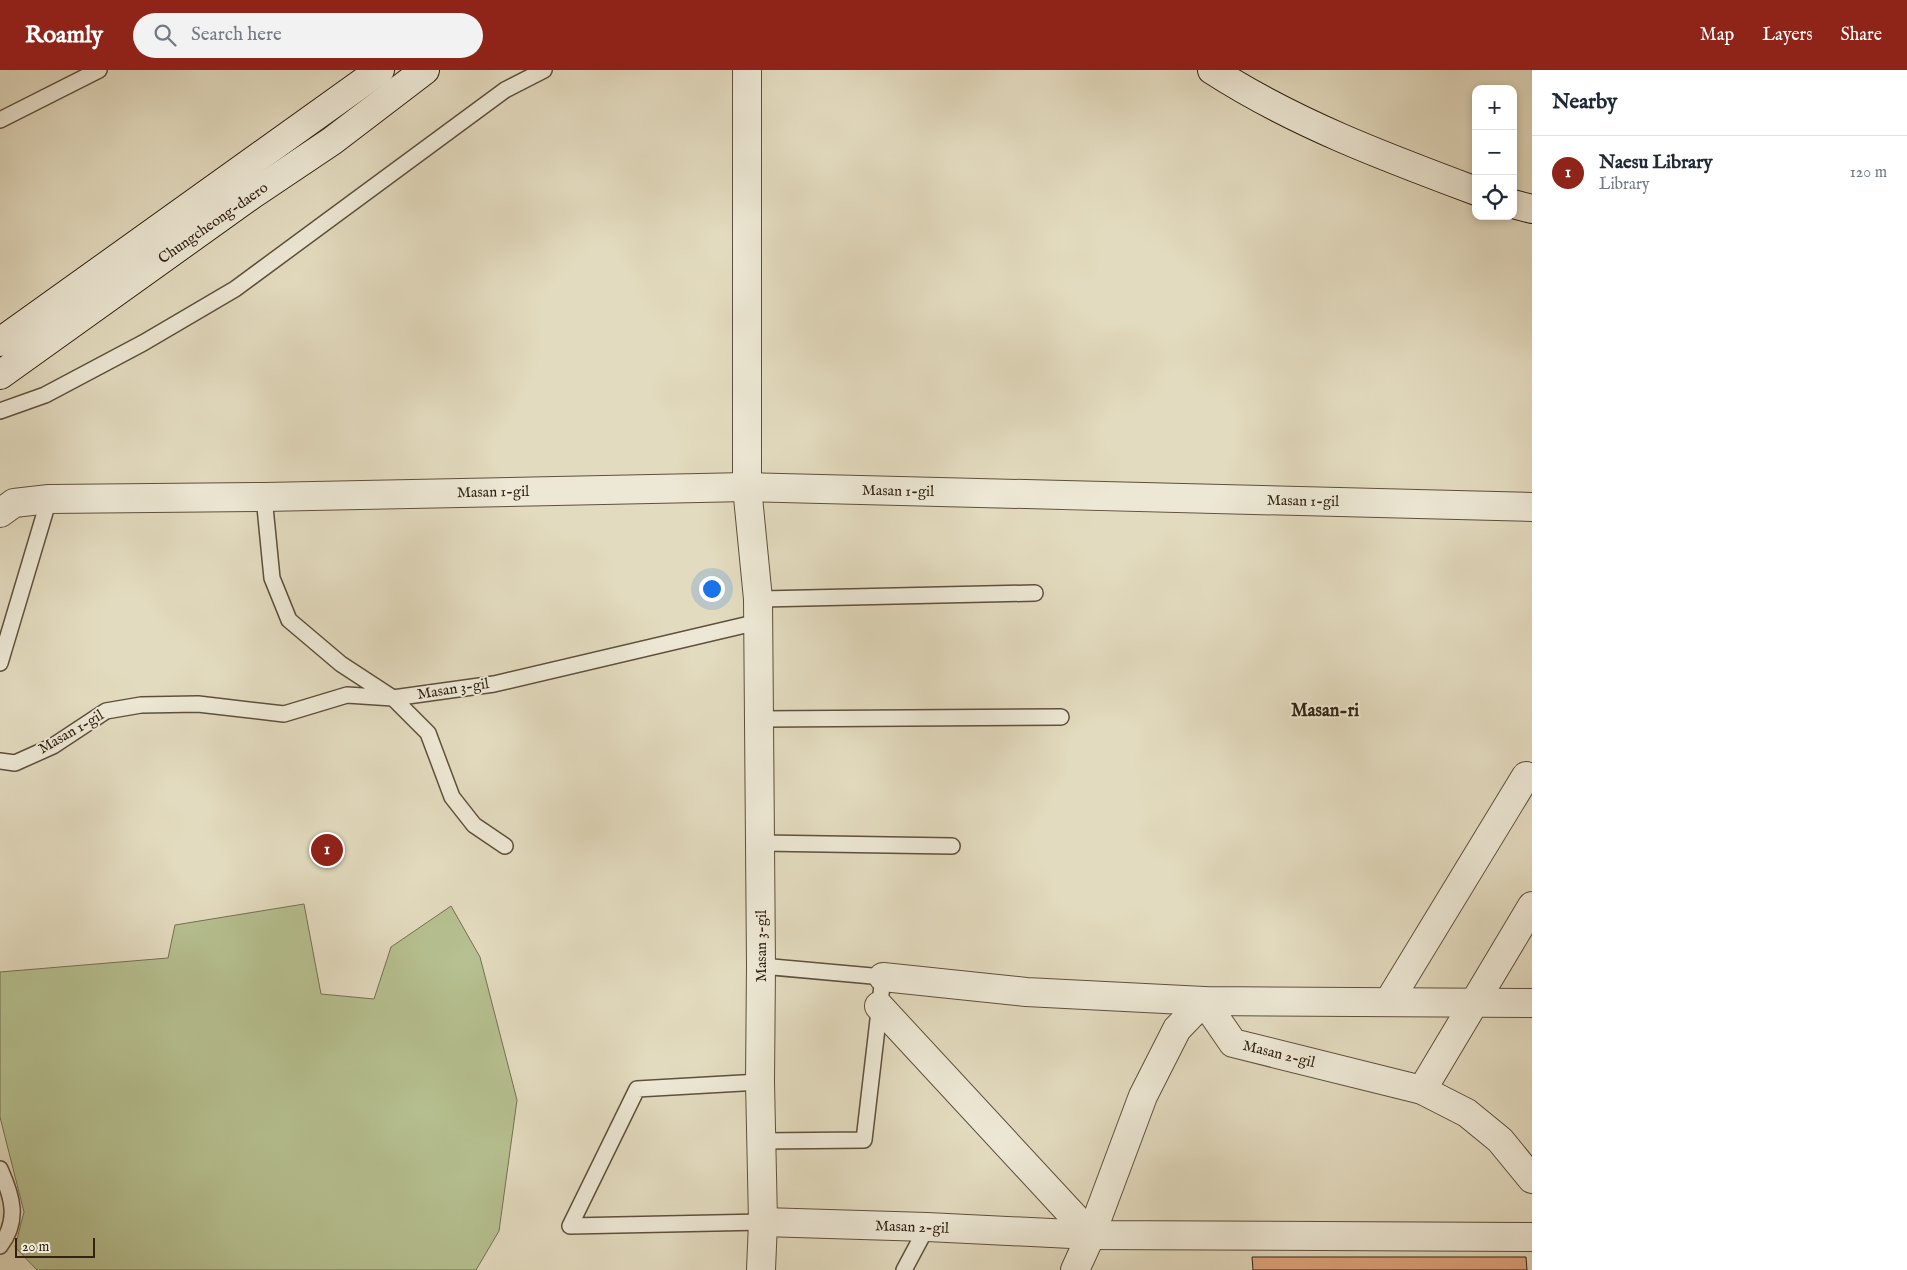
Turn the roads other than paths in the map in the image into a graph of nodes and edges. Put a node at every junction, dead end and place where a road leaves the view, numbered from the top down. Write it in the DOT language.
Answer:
graph roads {
  1 [pos="99,70"];
  2 [pos="380,70"];
  3 [pos="425,70"];
  4 [pos="446,70"];
  5 [pos="544,70"];
  6 [pos="747,70"];
  7 [pos="1212,70"];
  8 [pos="0,120"];
  9 [pos="332,140"];
  10 [pos="1472,190"];
  11 [pos="1517,205"];
  12 [pos="1532,210"];
  13 [pos="0,342"];
  14 [pos="0,375"];
  15 [pos="0,411"];
  16 [pos="747,487"];
  17 [pos="264,497"];
  18 [pos="49,499"];
  19 [pos="5,504"];
  20 [pos="1532,506"];
  21 [pos="1035,593"];
  22 [pos="758,611"];
  23 [pos="0,663"];
  24 [pos="393,698"];
  25 [pos="1061,717"];
  26 [pos="758,719"];
  27 [pos="0,761"];
  28 [pos="1526,776"];
  29 [pos="760,843"];
  30 [pos="505,846"];
  31 [pos="952,846"];
  32 [pos="1532,906"];
  33 [pos="762,966"];
  34 [pos="883,978"];
  35 [pos="1204,1001"];
  36 [pos="1389,1001"];
  37 [pos="1476,1001"];
  38 [pos="1532,1003"];
  39 [pos="879,1006"];
  40 [pos="760,1082"];
  41 [pos="1422,1090"];
  42 [pos="761,1141"];
  43 [pos="0,1169"];
  44 [pos="1532,1179"];
  45 [pos="763,1222"];
  46 [pos="927,1227"];
  47 [pos="1090,1234"];
  48 [pos="1532,1237"];
  49 [pos="0,1246"];
  50 [pos="761,1270"];
  51 [pos="904,1270"];
  52 [pos="1075,1270"];
  1 -- 8 [label="lane"];
  2 -- 13 [label="street, Chungcheong-daero"];
  3 -- 9 [label="street, Chungcheong-daero"];
  4 -- 9 [label="street"];
  5 -- 15 [label="lane"];
  6 -- 16 [label="street, Masan 3-gil"];
  7 -- 10 [label="street"];
  9 -- 14 [label="street, Chungcheong-daero"];
  11 -- 12 [label="street"];
  16 -- 17 [label="street, Masan 1-gil"];
  16 -- 20 [label="street, Masan 1-gil"];
  16 -- 22 [label="street, Masan 3-gil"];
  17 -- 18 [label="street, Masan 1-gil"];
  17 -- 24 [label="lane"];
  18 -- 19 [label="street, Masan 1-gil"];
  18 -- 23 [label="lane"];
  21 -- 22 [label="lane"];
  22 -- 24 [label="lane, Masan 3-gil"];
  22 -- 26 [label="street, Masan 3-gil"];
  24 -- 27 [label="lane, Masan 1-gil"];
  24 -- 30 [label="lane, Masan 3-gil"];
  25 -- 26 [label="lane"];
  26 -- 29 [label="street, Masan 3-gil"];
  28 -- 36 [label="street"];
  29 -- 31 [label="lane"];
  29 -- 33 [label="street, Masan 3-gil"];
  32 -- 37 [label="street"];
  33 -- 34 [label="lane"];
  33 -- 40 [label="street, Masan 3-gil"];
  34 -- 35 [label="street"];
  34 -- 39 [label="lane"];
  35 -- 36 [label="street"];
  35 -- 41 [label="street, Masan 2-gil"];
  35 -- 47 [label="street"];
  36 -- 37 [label="street"];
  37 -- 38 [label="street"];
  37 -- 41 [label="street"];
  39 -- 42 [label="lane"];
  39 -- 47 [label="street"];
  40 -- 42 [label="street, Masan 3-gil"];
  40 -- 45 [label="lane"];
  41 -- 44 [label="street, Masan 2-gil"];
  42 -- 45 [label="street, Masan 3-gil"];
  43 -- 49 [label="lane"];
  45 -- 46 [label="street, Masan 2-gil"];
  45 -- 50 [label="street, Masan 3-gil"];
  46 -- 47 [label="street, Masan 2-gil"];
  46 -- 51 [label="lane"];
  47 -- 48 [label="street, Masan 2-gil"];
  47 -- 52 [label="street"];
}
